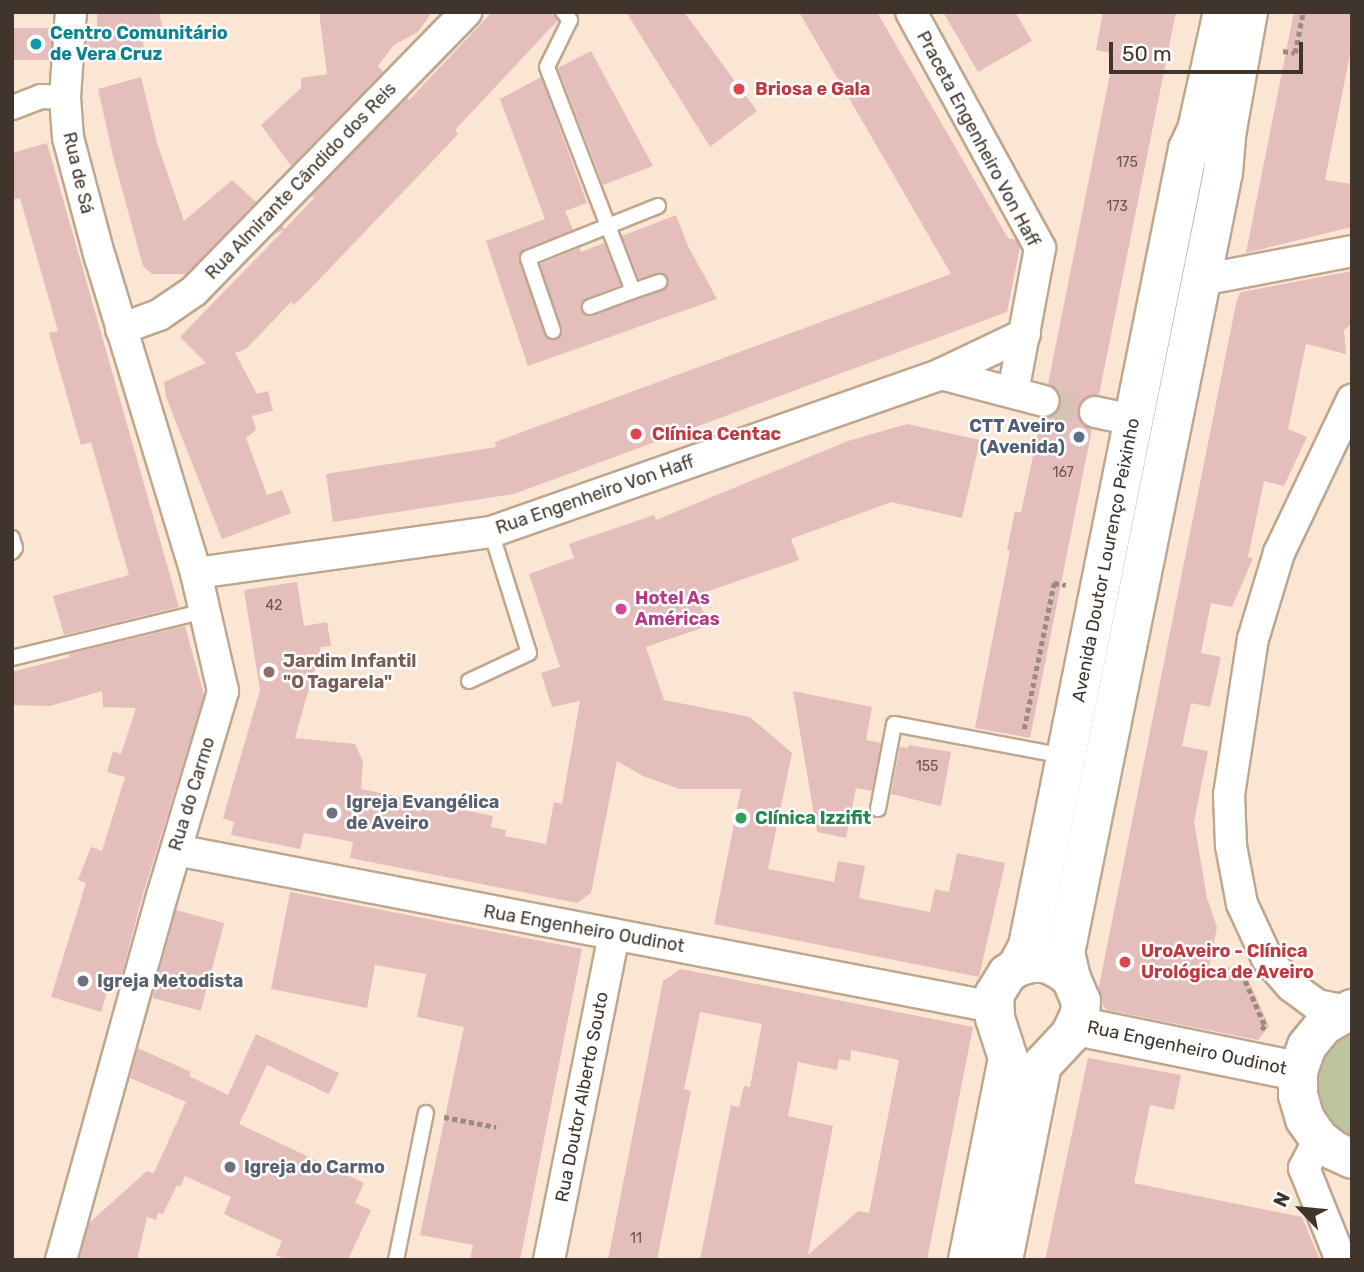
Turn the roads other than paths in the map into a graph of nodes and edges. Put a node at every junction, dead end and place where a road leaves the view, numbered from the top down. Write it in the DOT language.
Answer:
graph roads {
  1 [pos="71,12"];
  2 [pos="466,12"];
  3 [pos="563,12"];
  4 [pos="911,12"];
  5 [pos="1205,12"];
  6 [pos="1223,12"];
  7 [pos="1248,12"];
  8 [pos="1266,12"];
  9 [pos="65,97"];
  10 [pos="12,107"];
  11 [pos="1188,149"];
  12 [pos="1223,172"];
  13 [pos="658,206"];
  14 [pos="606,228"];
  15 [pos="1352,251"];
  16 [pos="1202,281"];
  17 [pos="659,282"];
  18 [pos="633,291"];
  19 [pos="590,307"];
  20 [pos="121,329"];
  21 [pos="553,331"];
  22 [pos="1025,334"];
  23 [pos="941,374"];
  24 [pos="1013,392"];
  25 [pos="1352,400"];
  26 [pos="1044,401"];
  27 [pos="1096,412"];
  28 [pos="1134,420"];
  29 [pos="491,532"];
  30 [pos="12,538"];
  31 [pos="12,552"];
  32 [pos="196,573"];
  33 [pos="205,611"];
  34 [pos="12,658"];
  35 [pos="470,681"];
  36 [pos="1066,756"];
  37 [pos="878,808"];
  38 [pos="176,850"];
  39 [pos="614,935"];
  40 [pos="1017,967"];
  41 [pos="1071,978"];
  42 [pos="1349,1010"];
  43 [pos="996,1018"];
  44 [pos="1069,1034"];
  45 [pos="1298,1071"];
  46 [pos="426,1113"];
  47 [pos="1319,1139"];
  48 [pos="1352,1159"];
  49 [pos="61,1260"];
  50 [pos="396,1260"];
  51 [pos="549,1260"];
  52 [pos="968,1260"];
  53 [pos="1003,1260"];
  54 [pos="1341,1260"];
  1 -- 9 [label="street, Rua de Sá"];
  2 -- 20 [label="street, Rua Almirante Cândido dos Reis"];
  3 -- 14 [label="lane"];
  4 -- 22 [label="street, Praceta Engenheiro Von Haff"];
  5 -- 11 [label="main road, Avenida Doutor Lourenço Peixinho"];
  6 -- 11 [label="main road, Avenida Doutor Lourenço Peixinho"];
  7 -- 12 [label="main road, Avenida Doutor Lourenço Peixinho"];
  8 -- 12 [label="street, Avenida Doutor Lourenço Peixinho"];
  9 -- 10 [label="street"];
  9 -- 20 [label="street, Rua de Sá"];
  11 -- 28 [label="main road, Avenida Doutor Lourenço Peixinho"];
  12 -- 16 [label="main road, Avenida Doutor Lourenço Peixinho"];
  13 -- 14 [label="lane"];
  14 -- 18 [label="lane"];
  14 -- 21 [label="lane"];
  15 -- 16 [label="street"];
  16 -- 41 [label="main road, Avenida Doutor Lourenço Peixinho"];
  17 -- 18 [label="lane"];
  18 -- 19 [label="lane"];
  20 -- 32 [label="street, Rua do Carmo"];
  22 -- 23 [label="street, Rua Engenheiro Von Haff"];
  22 -- 24 [label="street, Praceta Engenheiro Von Haff"];
  23 -- 24 [label="street"];
  23 -- 29 [label="street, Rua Engenheiro Von Haff"];
  24 -- 26 [label="street"];
  25 -- 42 [label="street"];
  27 -- 28 [label="street"];
  28 -- 36 [label="main road, Avenida Doutor Lourenço Peixinho"];
  29 -- 32 [label="street, Rua Engenheiro Von Haff"];
  29 -- 35 [label="lane"];
  30 -- 31 [label="lane"];
  32 -- 33 [label="street, Rua do Carmo"];
  33 -- 34 [label="lane"];
  33 -- 38 [label="street, Rua do Carmo"];
  36 -- 37 [label="lane"];
  36 -- 40 [label="main road, Avenida Doutor Lourenço Peixinho"];
  38 -- 39 [label="street, Rua Engenheiro Oudinot"];
  38 -- 49 [label="street, Rua do Carmo"];
  39 -- 43 [label="street, Rua Engenheiro Oudinot"];
  39 -- 51 [label="street, Rua Doutor Alberto Souto"];
  40 -- 41 [label="main road"];
  40 -- 43 [label="main road, Avenida Doutor Lourenço Peixinho"];
  41 -- 44 [label="main road, Avenida Doutor Lourenço Peixinho"];
  42 -- 45 [label="main road"];
  43 -- 44 [label="main road"];
  43 -- 52 [label="main road"];
  44 -- 45 [label="main road, Rua Engenheiro Oudinot"];
  44 -- 53 [label="main road"];
  45 -- 47 [label="main road"];
  46 -- 50 [label="lane"];
  47 -- 48 [label="main road"];
  47 -- 54 [label="street"];
}
